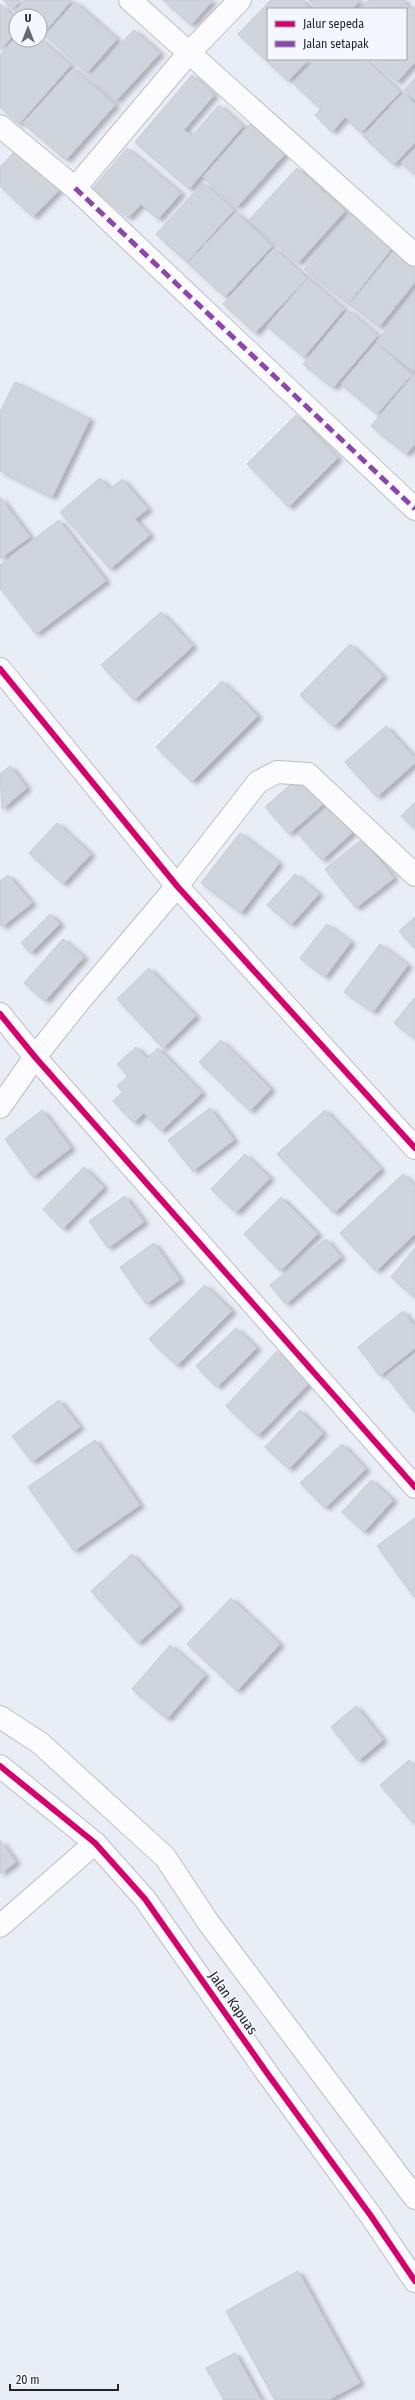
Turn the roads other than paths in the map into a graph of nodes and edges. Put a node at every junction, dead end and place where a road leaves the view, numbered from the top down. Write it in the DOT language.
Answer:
graph roads {
  1 [pos="130,0"];
  2 [pos="240,0"];
  3 [pos="188,54"];
  4 [pos="0,126"];
  5 [pos="75,188"];
  6 [pos="415,255"];
  7 [pos="415,509"];
  8 [pos="0,669"];
  9 [pos="415,876"];
  10 [pos="177,886"];
  11 [pos="0,1014"];
  12 [pos="35,1057"];
  13 [pos="0,1107"];
  14 [pos="415,1148"];
  15 [pos="415,1487"];
  16 [pos="0,1717"];
  17 [pos="0,1766"];
  18 [pos="95,1844"];
  19 [pos="0,1926"];
  20 [pos="415,2198"];
  21 [pos="415,2281"];
  1 -- 3 [label="street"];
  2 -- 3 [label="street"];
  3 -- 5 [label="street"];
  3 -- 6 [label="street"];
  4 -- 5 [label="street"];
  5 -- 7 [label="street"];
  8 -- 10 [label="street"];
  9 -- 10 [label="street"];
  10 -- 12 [label="street"];
  10 -- 14 [label="street"];
  11 -- 12 [label="street"];
  12 -- 13 [label="street"];
  12 -- 15 [label="street"];
  16 -- 20 [label="street, Jalan Kapuas"];
  17 -- 18 [label="street, Jalan Kapuas"];
  18 -- 19 [label="street"];
  18 -- 21 [label="street, Jalan Kapuas"];
}
